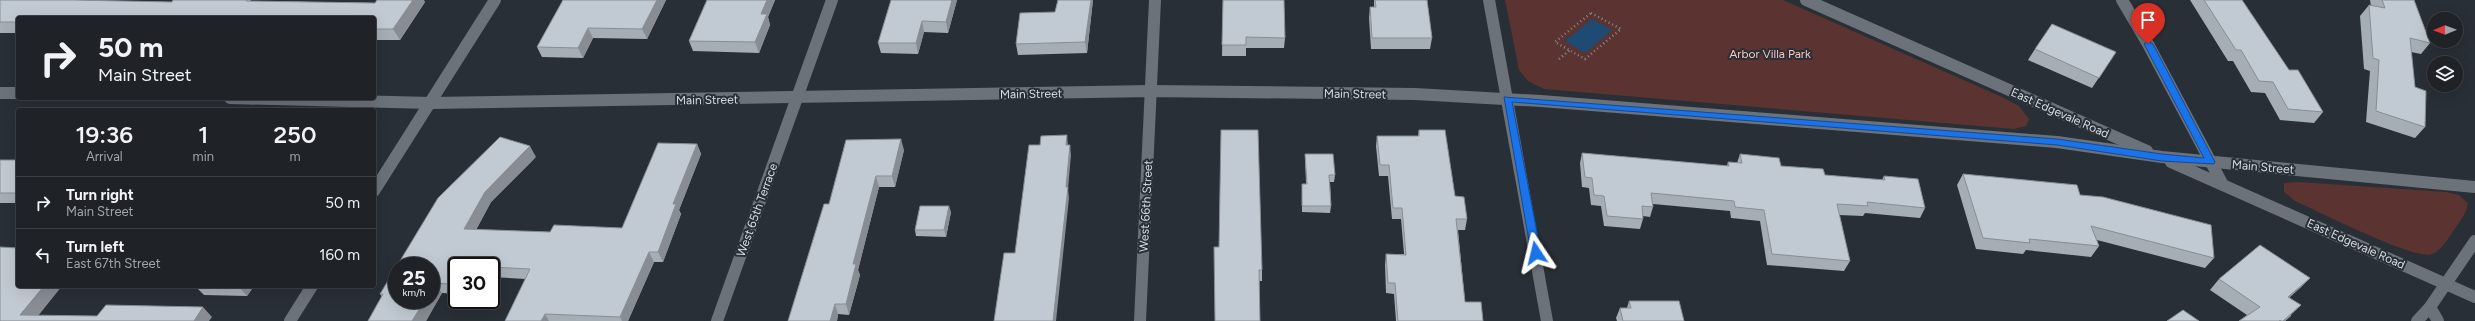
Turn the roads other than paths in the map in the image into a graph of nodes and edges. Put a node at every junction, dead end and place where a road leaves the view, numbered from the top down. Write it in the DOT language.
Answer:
graph roads {
  1 [pos="495,0"];
  2 [pos="832,0"];
  3 [pos="1155,0"];
  4 [pos="1489,0"];
  5 [pos="1806,0"];
  6 [pos="2122,0"];
  7 [pos="1151,91"];
  8 [pos="0,93"];
  9 [pos="16,93"];
  10 [pos="797,98"];
  11 [pos="1507,99"];
  12 [pos="310,100"];
  13 [pos="431,103"];
  14 [pos="2162,158"];
  15 [pos="2211,162"];
  16 [pos="2223,185"];
  17 [pos="2475,187"];
  18 [pos="376,188"];
  19 [pos="2475,241"];
  20 [pos="2445,284"];
  21 [pos="311,288"];
  22 [pos="2475,297"];
  23 [pos="2430,307"];
  24 [pos="290,321"];
  25 [pos="717,321"];
  26 [pos="1140,321"];
  27 [pos="1547,321"];
  28 [pos="2417,321"];
  29 [pos="2438,321"];
  1 -- 13 [label="street"];
  2 -- 10 [label="street, West 65th Terrace"];
  3 -- 7 [label="street, West 66th Street"];
  4 -- 11 [label="street"];
  5 -- 14 [label="street, East Edgevale Road"];
  6 -- 15 [label="street"];
  7 -- 10 [label="street, Main Street"];
  7 -- 11 [label="street, Main Street"];
  7 -- 26 [label="street, West 66th Street"];
  8 -- 9 [label="street"];
  10 -- 13 [label="street, Main Street"];
  10 -- 25 [label="street, West 65th Terrace"];
  11 -- 14 [label="street, Main Street"];
  11 -- 27 [label="street"];
  12 -- 13 [label="street, Main Street"];
  13 -- 18 [label="street"];
  14 -- 15 [label="street, Main Street"];
  14 -- 16 [label="street, East Edgevale Road"];
  15 -- 16 [label="street"];
  15 -- 17 [label="street, Main Street"];
  16 -- 20 [label="street, East Edgevale Road"];
  19 -- 20 [label="street"];
  20 -- 22 [label="street, East Edgevale Road"];
  20 -- 23 [label="street"];
  21 -- 24 [label="street"];
  23 -- 28 [label="street"];
  23 -- 29 [label="street"];
}
